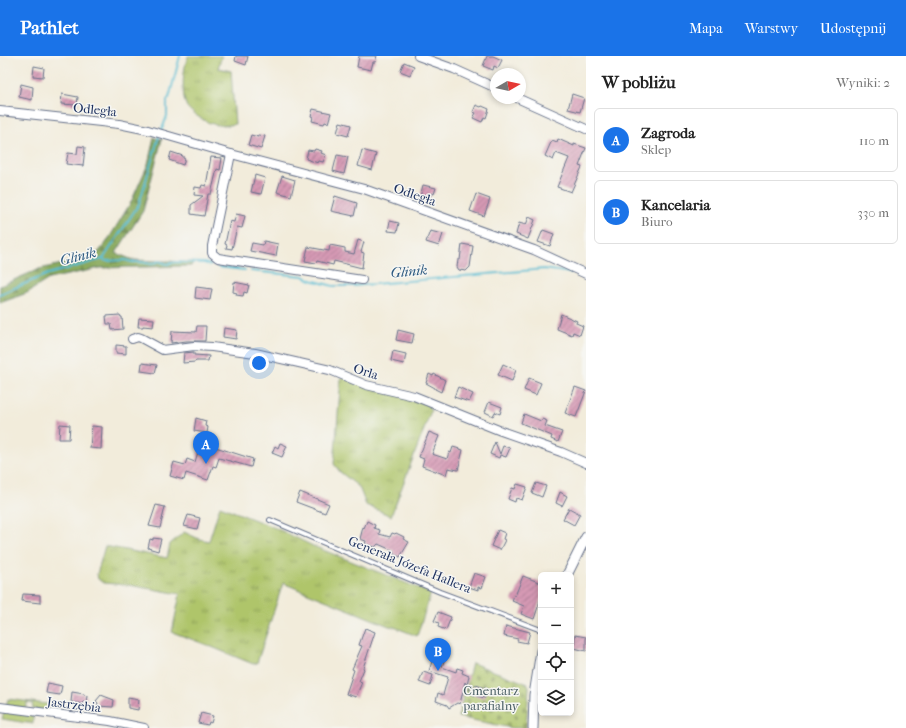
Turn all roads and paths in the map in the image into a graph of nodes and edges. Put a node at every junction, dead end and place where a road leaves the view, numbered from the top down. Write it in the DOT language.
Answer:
graph roads {
  1 [pos="418,56"];
  2 [pos="490,85"];
  3 [pos="526,102"];
  4 [pos="0,110"];
  5 [pos="586,129"];
  6 [pos="231,154"];
  7 [pos="586,274"];
  8 [pos="362,280"];
  9 [pos="132,339"];
  10 [pos="586,463"];
  11 [pos="270,520"];
  12 [pos="586,537"];
  13 [pos="568,572"];
  14 [pos="538,629"];
  15 [pos="538,670"];
  16 [pos="0,707"];
  17 [pos="144,728"];
  18 [pos="533,728"];
  1 -- 2 [label="street"];
  3 -- 5 [label="street"];
  4 -- 6 [label="street, Odległa"];
  6 -- 7 [label="street, Odległa"];
  6 -- 8 [label="street"];
  9 -- 10 [label="street, Orla"];
  11 -- 14 [label="lane, Generała Józefa Hallera"];
  12 -- 13 [label="street"];
  15 -- 18 [label="street"];
  16 -- 17 [label="street, Jastrzębia"];
}
